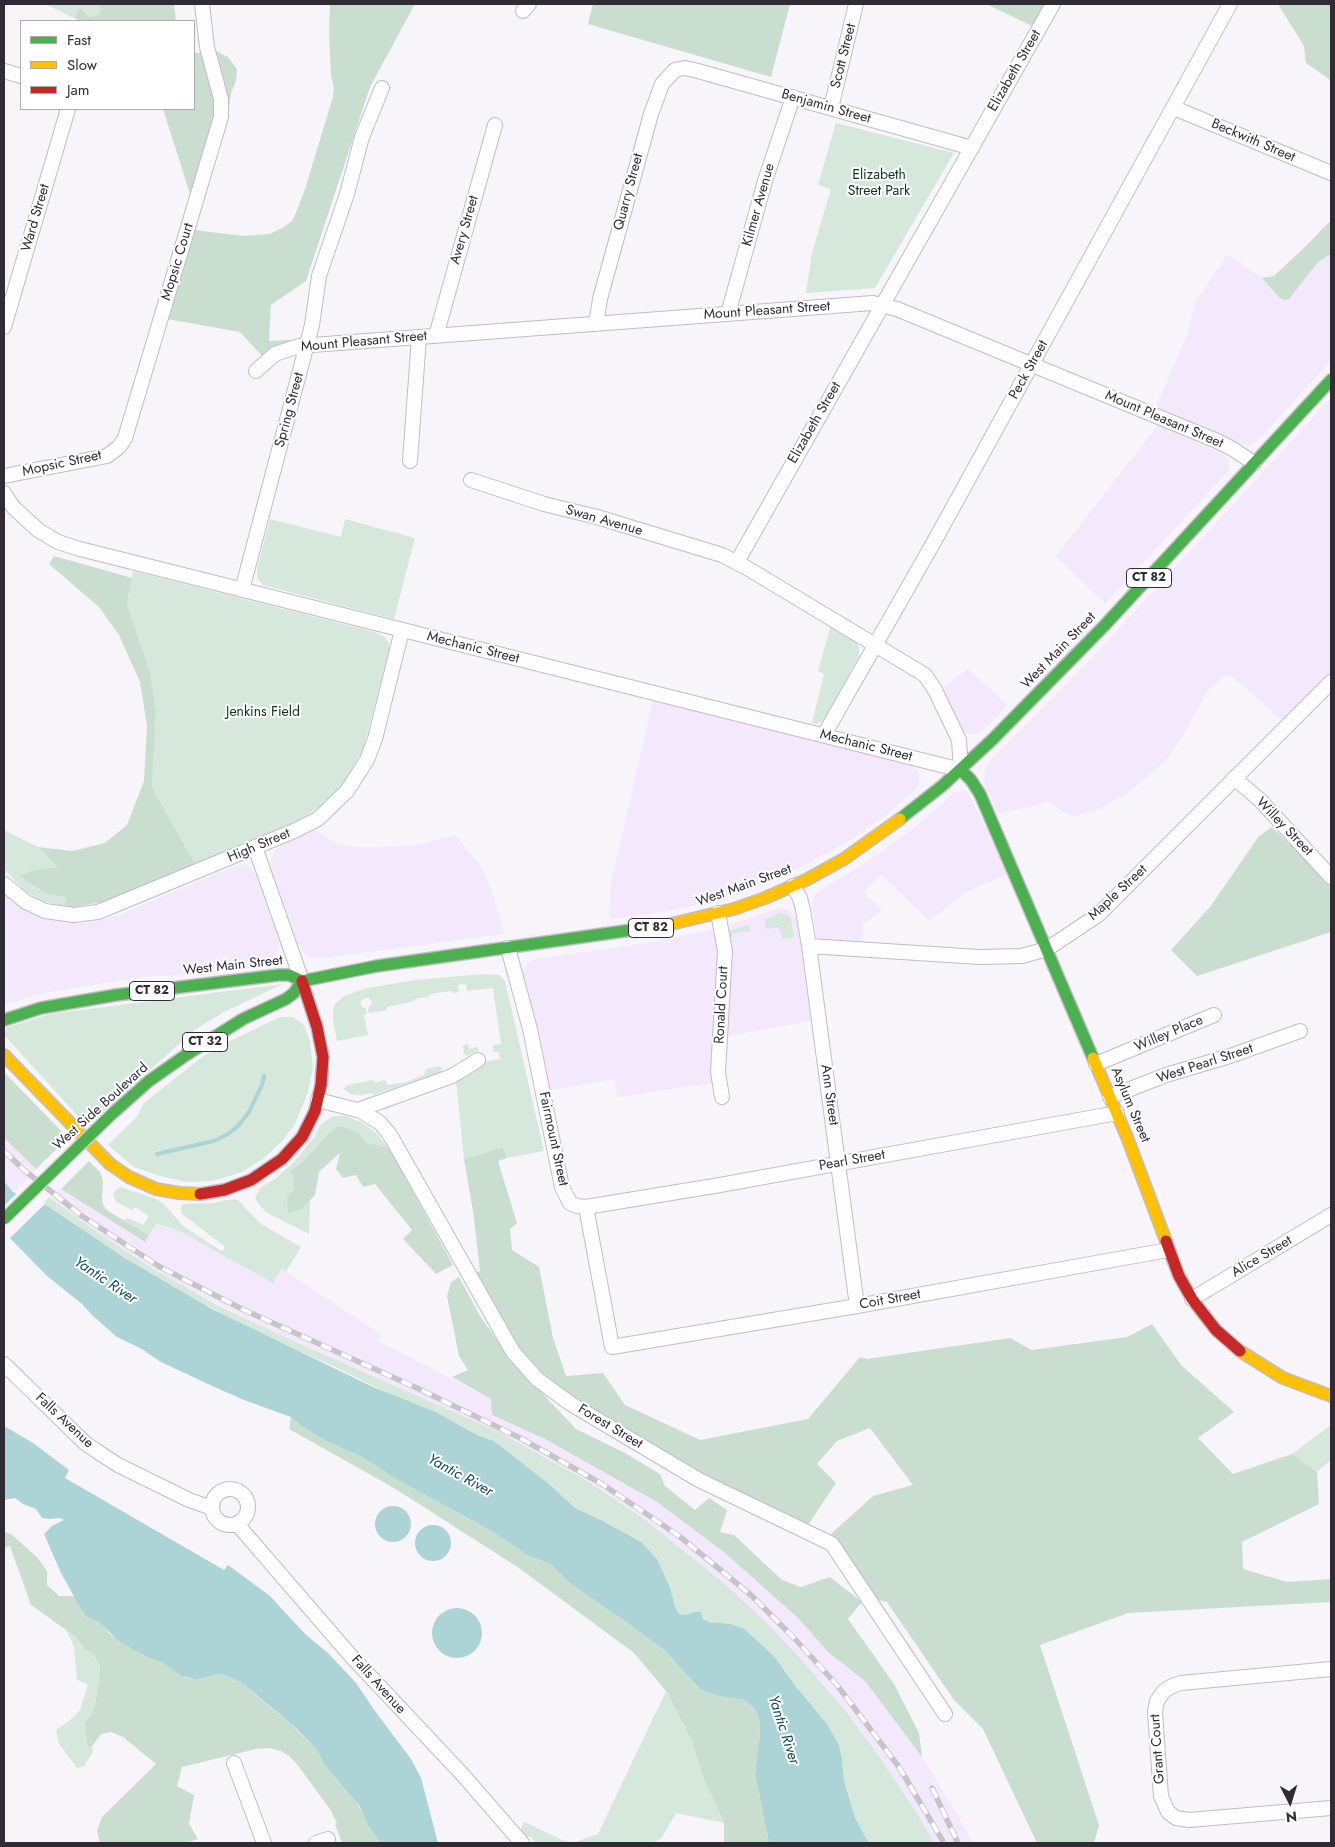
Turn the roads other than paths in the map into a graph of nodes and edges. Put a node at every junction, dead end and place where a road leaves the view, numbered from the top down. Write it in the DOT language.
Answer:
graph roads {
  1 [pos="202,4"];
  2 [pos="856,4"];
  3 [pos="1053,4"];
  4 [pos="1230,4"];
  5 [pos="680,69"];
  6 [pos="4,71"];
  7 [pos="20,76"];
  8 [pos="382,88"];
  9 [pos="793,97"];
  10 [pos="831,108"];
  11 [pos="1174,108"];
  12 [pos="68,110"];
  13 [pos="495,125"];
  14 [pos="972,148"];
  15 [pos="1331,173"];
  16 [pos="883,305"];
  17 [pos="728,314"];
  18 [pos="596,324"];
  19 [pos="4,327"];
  20 [pos="436,336"];
  21 [pos="420,337"];
  22 [pos="307,346"];
  23 [pos="1032,365"];
  24 [pos="256,371"];
  25 [pos="1331,380"];
  26 [pos="119,447"];
  27 [pos="410,461"];
  28 [pos="1254,463"];
  29 [pos="4,476"];
  30 [pos="471,480"];
  31 [pos="4,493"];
  32 [pos="737,562"];
  33 [pos="242,590"];
  34 [pos="402,630"];
  35 [pos="876,644"];
  36 [pos="1331,682"];
  37 [pos="824,735"];
  38 [pos="960,770"];
  39 [pos="1234,778"];
  40 [pos="255,847"];
  41 [pos="1331,877"];
  42 [pos="4,884"];
  43 [pos="793,886"];
  44 [pos="718,913"];
  45 [pos="809,946"];
  46 [pos="508,948"];
  47 [pos="1047,949"];
  48 [pos="302,981"];
  49 [pos="1214,1015"];
  50 [pos="4,1020"];
  51 [pos="1300,1031"];
  52 [pos="4,1055"];
  53 [pos="478,1060"];
  54 [pos="1096,1064"];
  55 [pos="722,1097"];
  56 [pos="1110,1097"];
  57 [pos="318,1100"];
  58 [pos="358,1110"];
  59 [pos="1117,1114"];
  60 [pos="838,1163"];
  61 [pos="586,1207"];
  62 [pos="1331,1214"];
  63 [pos="4,1219"];
  64 [pos="1168,1250"];
  65 [pos="1192,1299"];
  66 [pos="857,1306"];
  67 [pos="4,1364"];
  68 [pos="1331,1396"];
  69 [pos="212,1508"];
  70 [pos="237,1524"];
  71 [pos="1331,1670"];
  72 [pos="945,1714"];
  73 [pos="234,1763"];
  74 [pos="1331,1808"];
  75 [pos="264,1843"];
  76 [pos="522,1843"];
  1 -- 26 [label="street, Mopsic Court"];
  2 -- 10 [label="street, Scott Street"];
  3 -- 14 [label="street, Elizabeth Street"];
  4 -- 11 [label="street, Peck Street"];
  5 -- 9 [label="street, Benjamin Street"];
  5 -- 18 [label="street, Quarry Street"];
  6 -- 7 [label="street"];
  8 -- 22 [label="street, Spring Street"];
  9 -- 10 [label="street, Benjamin Street"];
  9 -- 17 [label="street, Kilmer Avenue"];
  10 -- 14 [label="street, Benjamin Street"];
  11 -- 15 [label="street, Beckwith Street"];
  11 -- 23 [label="street, Peck Street"];
  12 -- 19 [label="street, Ward Street"];
  13 -- 20 [label="street, Avery Street"];
  14 -- 16 [label="street, Elizabeth Street"];
  16 -- 17 [label="street, Mount Pleasant Street"];
  16 -- 23 [label="street, Mount Pleasant Street"];
  16 -- 32 [label="street, Elizabeth Street"];
  17 -- 18 [label="street, Mount Pleasant Street"];
  18 -- 20 [label="street, Mount Pleasant Street"];
  20 -- 21 [label="street, Mount Pleasant Street"];
  21 -- 22 [label="street, Mount Pleasant Street"];
  21 -- 27 [label="street"];
  22 -- 24 [label="street, Mount Pleasant Street"];
  22 -- 33 [label="street, Spring Street"];
  23 -- 28 [label="street, Mount Pleasant Street"];
  23 -- 35 [label="street, Peck Street"];
  25 -- 28 [label="main road, West Main Street / CT 82"];
  26 -- 29 [label="street, Mopsic Street"];
  28 -- 38 [label="main road, West Main Street / CT 82"];
  30 -- 32 [label="street, Swan Avenue"];
  31 -- 33 [label="street, Mechanic Street"];
  32 -- 35 [label="street"];
  33 -- 34 [label="street, Mechanic Street"];
  34 -- 37 [label="street, Mechanic Street"];
  34 -- 40 [label="street, High Street"];
  35 -- 37 [label="street, Peck Street"];
  35 -- 38 [label="street"];
  36 -- 39 [label="street, Maple Street"];
  37 -- 38 [label="street, Mechanic Street"];
  38 -- 43 [label="main road, West Main Street / CT 82"];
  38 -- 47 [label="main road, Asylum Street"];
  39 -- 41 [label="street, Willey Street"];
  39 -- 47 [label="street, Maple Street"];
  40 -- 42 [label="street, High Street"];
  40 -- 48 [label="street"];
  43 -- 44 [label="main road, West Main Street / CT 82"];
  43 -- 45 [label="street, Ann Street"];
  44 -- 46 [label="main road, West Main Street / CT 82"];
  44 -- 55 [label="street, Ronald Court"];
  45 -- 47 [label="street, Maple Street"];
  45 -- 60 [label="street, Ann Street"];
  46 -- 48 [label="main road, West Main Street / CT 82"];
  46 -- 61 [label="street, Fairmount Street"];
  47 -- 54 [label="main road, Asylum Street"];
  48 -- 50 [label="main road, West Main Street / CT 82"];
  48 -- 57 [label="main road"];
  48 -- 63 [label="main road, West Side Boulevard / CT 32, bridge"];
  49 -- 54 [label="street, Willey Place"];
  51 -- 56 [label="street, West Pearl Street"];
  52 -- 57 [label="main road"];
  53 -- 58 [label="street"];
  54 -- 56 [label="main road, Asylum Street"];
  56 -- 59 [label="main road, Asylum Street"];
  57 -- 58 [label="street, Forest Street"];
  58 -- 72 [label="street, Forest Street"];
  59 -- 60 [label="street, Pearl Street"];
  59 -- 64 [label="main road, Asylum Street"];
  60 -- 61 [label="street, Pearl Street"];
  60 -- 66 [label="street, Ann Street"];
  61 -- 66 [label="street, Coit Street"];
  62 -- 65 [label="street, Alice Street"];
  64 -- 65 [label="main road, Asylum Street"];
  64 -- 66 [label="street, Coit Street"];
  65 -- 68 [label="main road, Asylum Street"];
  67 -- 69 [label="street, Falls Avenue"];
  69 -- 70 [label="street, Falls Avenue"];
  69 -- 70 [label="street"];
  70 -- 76 [label="street, Falls Avenue"];
  71 -- 74 [label="street, Grant Court"];
  73 -- 75 [label="street"];
}
